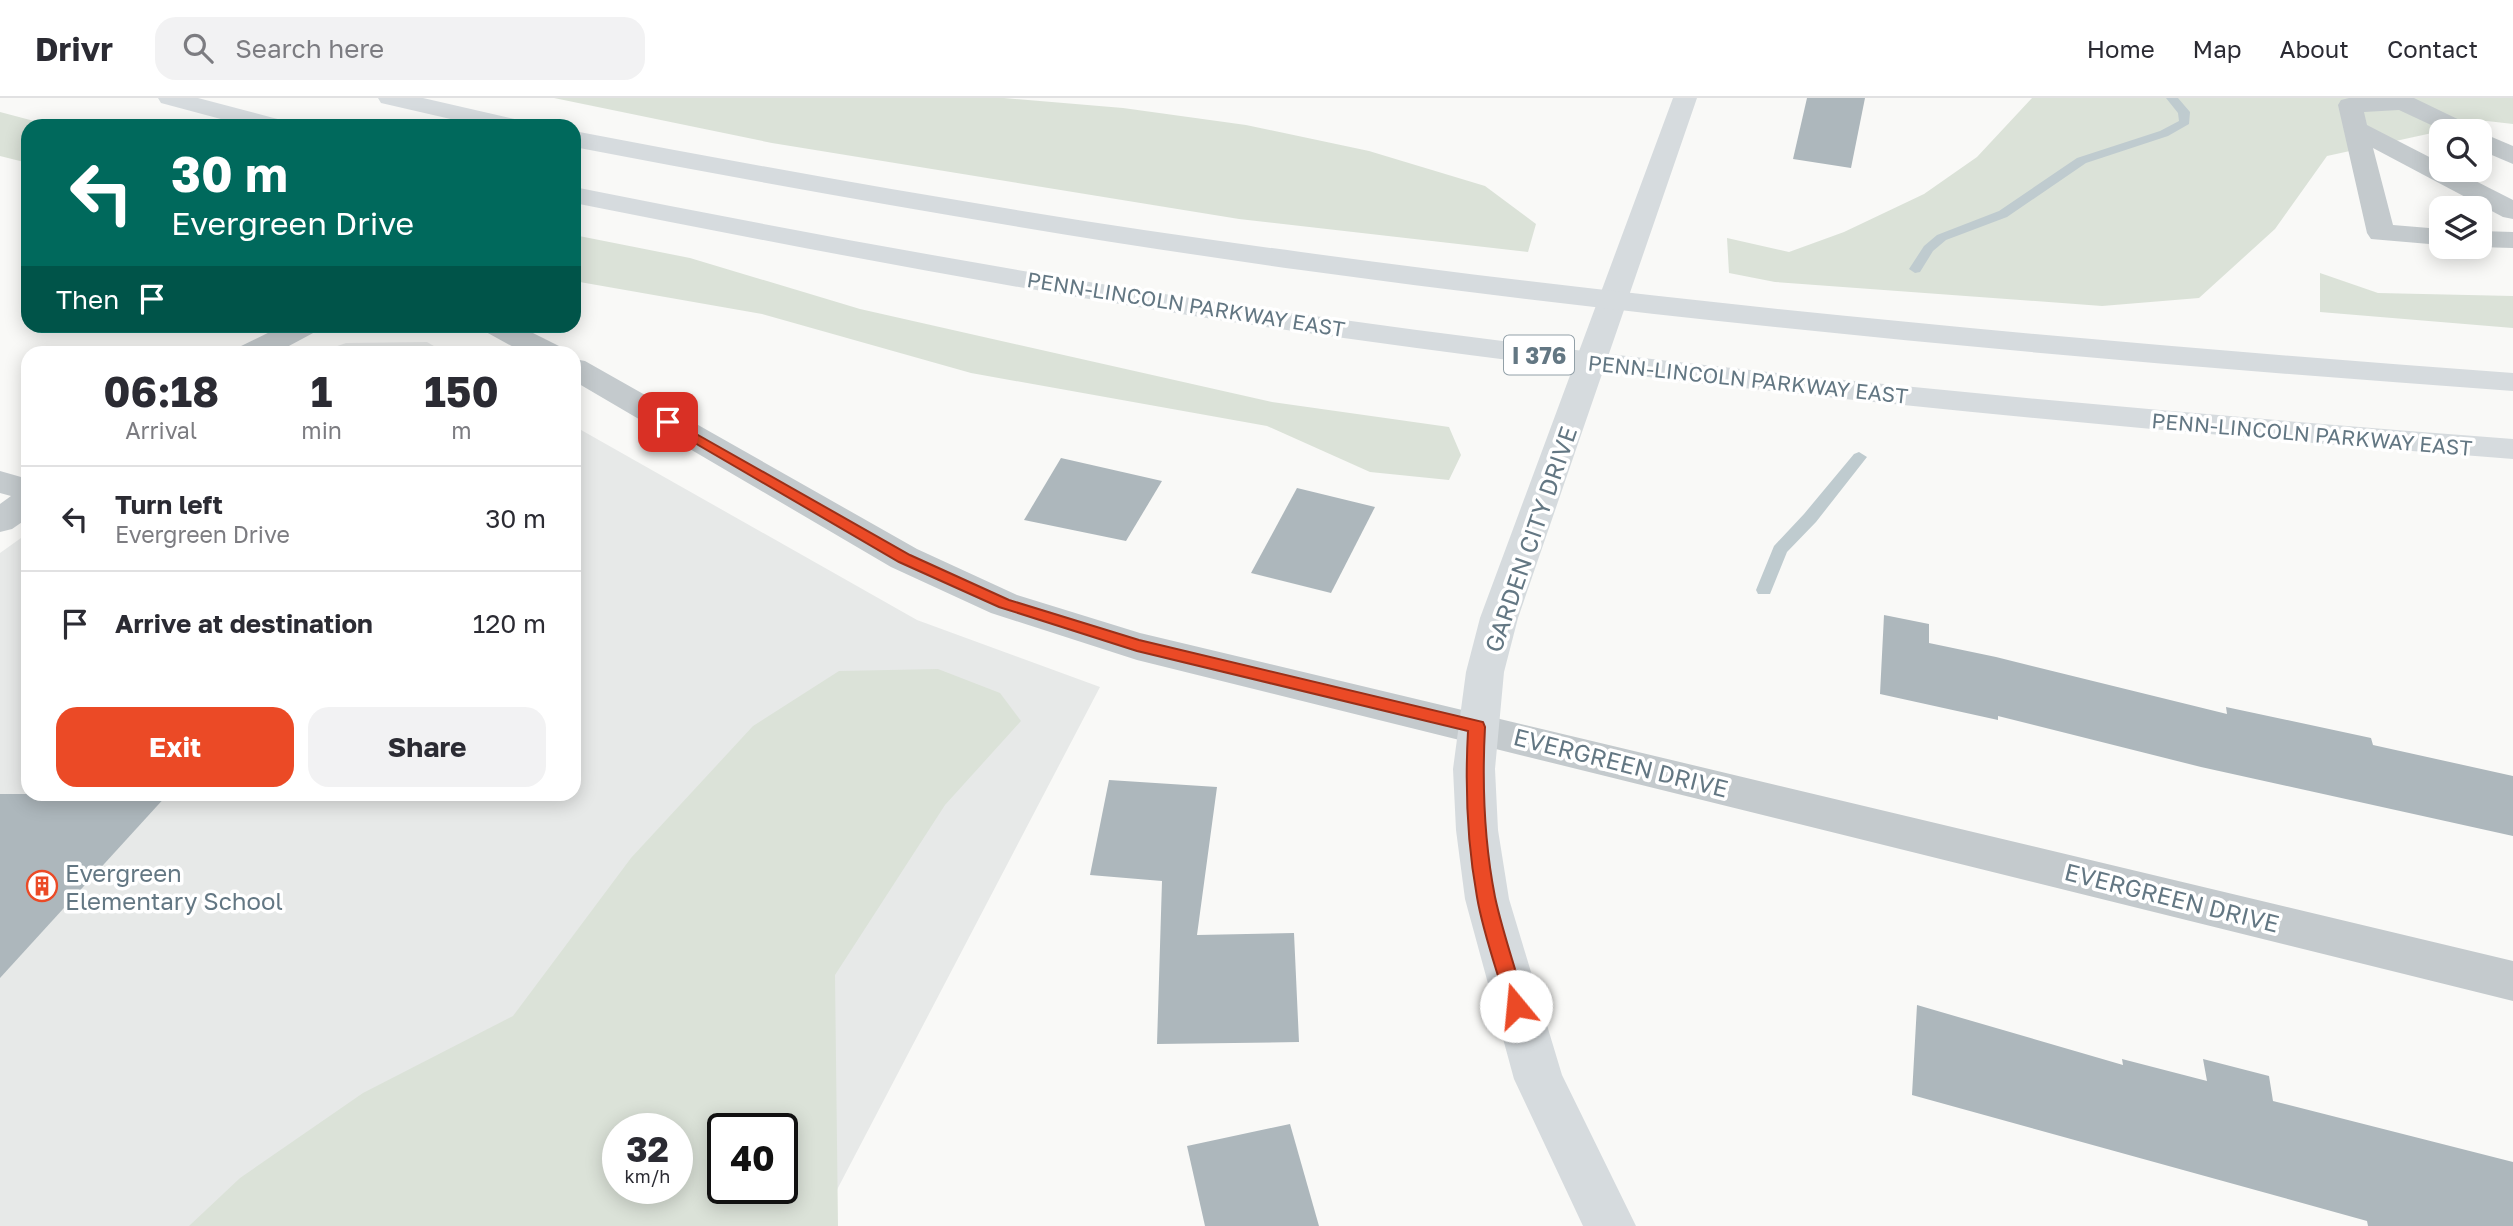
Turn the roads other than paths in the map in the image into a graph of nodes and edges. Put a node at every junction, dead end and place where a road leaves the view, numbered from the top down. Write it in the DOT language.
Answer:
graph roads {
  1 [pos="170,98"];
  2 [pos="390,98"];
  3 [pos="1685,98"];
  4 [pos="250,119"];
  5 [pos="483,119"];
  6 [pos="2438,119"];
  7 [pos="2356,129"];
  8 [pos="581,140"];
  9 [pos="2492,146"];
  10 [pos="2513,156"];
  11 [pos="581,196"];
  12 [pos="2513,211"];
  13 [pos="2429,236"];
  14 [pos="2492,239"];
  15 [pos="2513,240"];
  16 [pos="290,333"];
  17 [pos="510,333"];
  18 [pos="265,346"];
  19 [pos="535,346"];
  20 [pos="581,372"];
  21 [pos="2513,382"];
  22 [pos="2513,449"];
  23 [pos="0,482"];
  24 [pos="21,488"];
  25 [pos="21,506"];
  26 [pos="0,521"];
  27 [pos="1477,727"];
  28 [pos="2513,981"];
  29 [pos="1610,1226"];
  1 -- 4 [label="main road"];
  2 -- 5 [label="main road"];
  3 -- 27 [label="main road, GARDEN CITY DRIVE"];
  6 -- 7 [label="street"];
  7 -- 12 [label="street"];
  7 -- 13 [label="street"];
  8 -- 21 [label="main road"];
  9 -- 10 [label="street"];
  11 -- 22 [label="main road, PENN-LINCOLN PARKWAY EAST / I 376"];
  14 -- 15 [label="street"];
  16 -- 18 [label="street"];
  17 -- 19 [label="street"];
  20 -- 27 [label="street, EVERGREEN DRIVE"];
  23 -- 24 [label="street"];
  25 -- 26 [label="street"];
  27 -- 28 [label="street, EVERGREEN DRIVE"];
  27 -- 29 [label="main road, GARDEN CITY DRIVE"];
}
